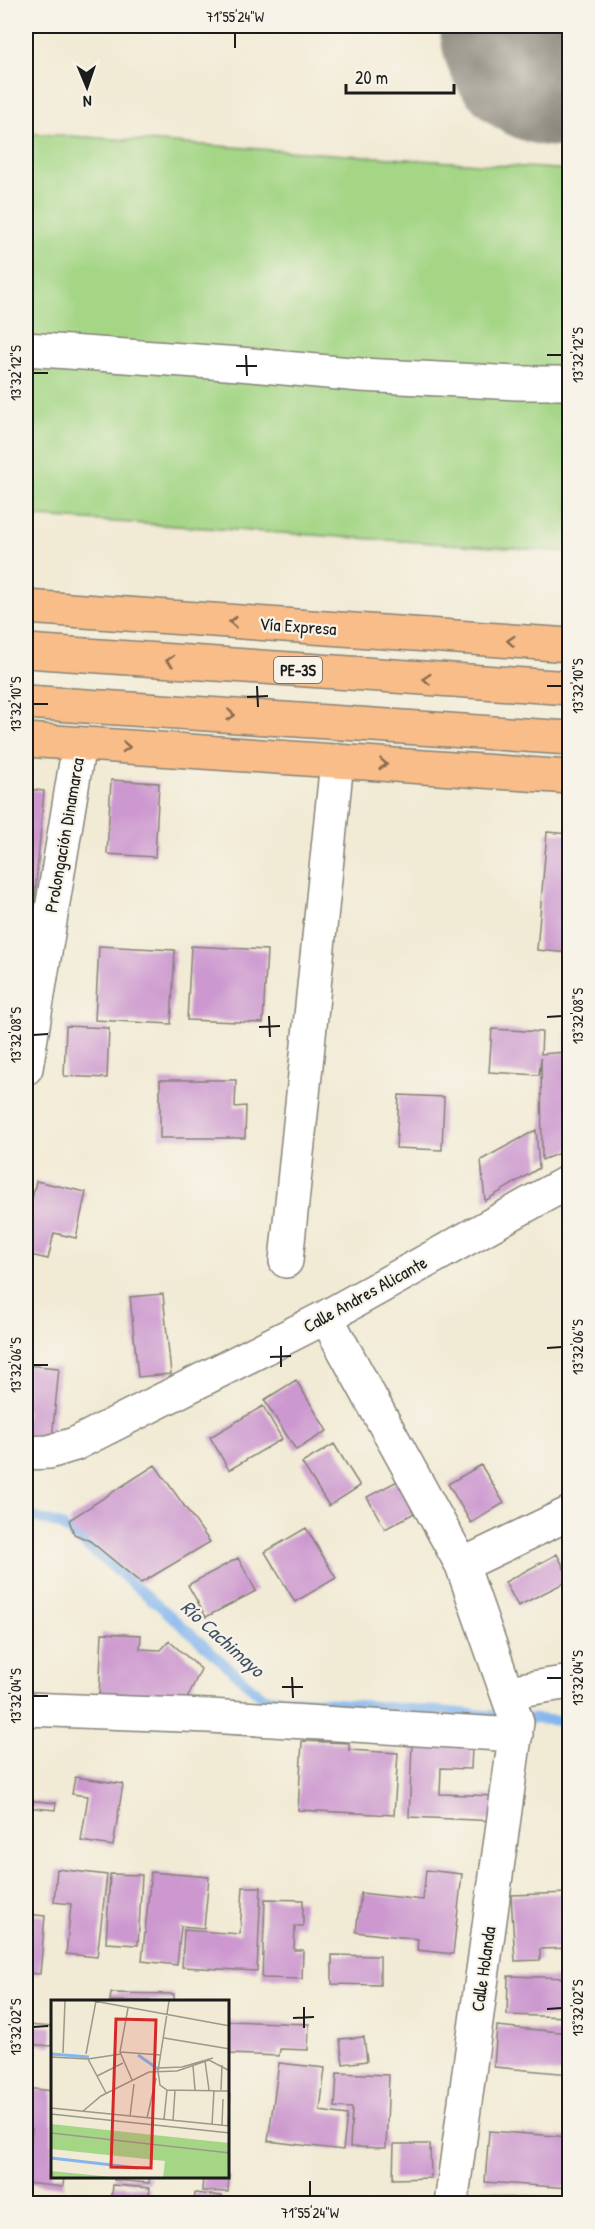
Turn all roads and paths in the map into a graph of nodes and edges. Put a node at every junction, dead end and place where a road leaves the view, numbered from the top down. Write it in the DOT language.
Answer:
graph roads {
  1 [pos="26,349"];
  2 [pos="570,383"];
  3 [pos="26,607"];
  4 [pos="570,645"];
  5 [pos="26,651"];
  6 [pos="570,656"];
  7 [pos="460,681"];
  8 [pos="570,688"];
  9 [pos="26,702"];
  10 [pos="456,730"];
  11 [pos="570,738"];
  12 [pos="26,740"];
  13 [pos="79,744"];
  14 [pos="337,761"];
  15 [pos="570,769"];
  16 [pos="570,777"];
  17 [pos="26,1068"];
  18 [pos="570,1181"];
  19 [pos="286,1261"];
  20 [pos="326,1317"];
  21 [pos="26,1453"];
  22 [pos="570,1513"];
  23 [pos="462,1565"];
  24 [pos="570,1682"];
  25 [pos="26,1709"];
  26 [pos="513,1714"];
  27 [pos="450,2204"];
  1 -- 2 [label="street"];
  4 -- 3 [label="main road, Vía Expresa, one-way"];
  7 -- 5 [label="main road, PE-3S, one-way"];
  6 -- 7 [label="main road"];
  7 -- 8 [label="main road, PE-3S"];
  9 -- 10 [label="main road, one-way"];
  10 -- 11 [label="main road"];
  10 -- 15 [label="main road"];
  12 -- 13 [label="main road"];
  13 -- 14 [label="main road, one-way"];
  13 -- 17 [label="street, Prolongación Dinamarca"];
  14 -- 16 [label="main road, one-way"];
  14 -- 19 [label="street"];
  18 -- 20 [label="street, Calle Andres Alicante"];
  20 -- 21 [label="street, Calle Andres Alicante"];
  20 -- 23 [label="street"];
  22 -- 23 [label="street"];
  23 -- 26 [label="street"];
  24 -- 26 [label="street"];
  25 -- 26 [label="street"];
  26 -- 27 [label="street, Calle Holanda"];
}
